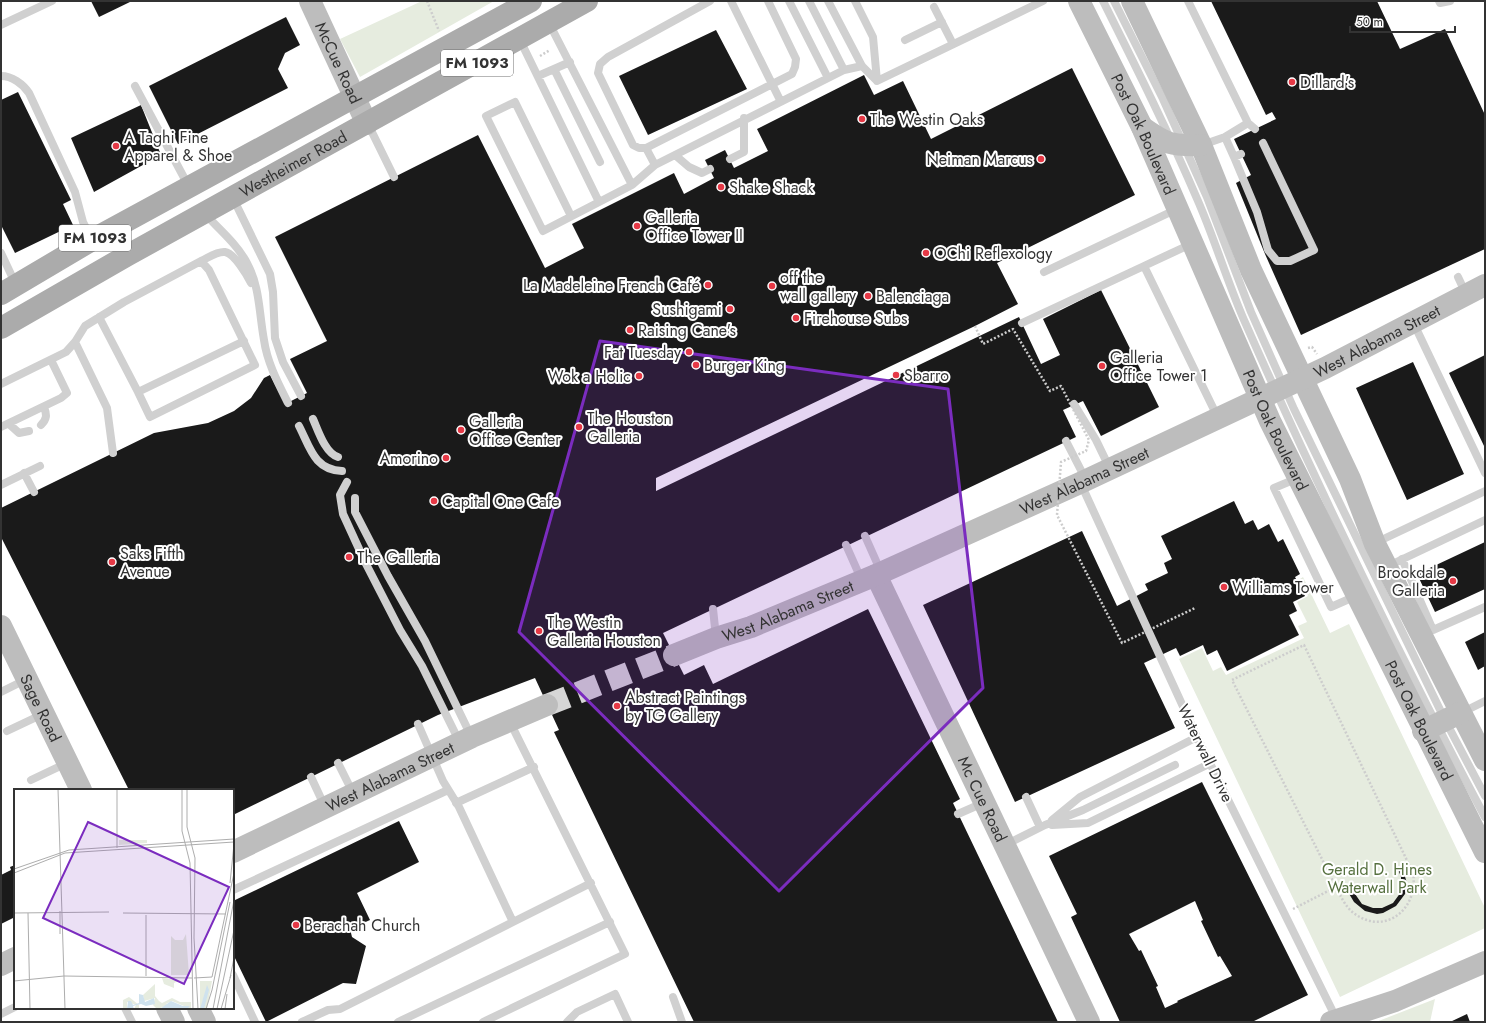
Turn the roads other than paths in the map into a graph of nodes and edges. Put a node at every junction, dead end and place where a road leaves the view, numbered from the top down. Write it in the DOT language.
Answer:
graph roads {
  1 [pos="52,1"];
  2 [pos="310,1"];
  3 [pos="531,1"];
  4 [pos="587,1"];
  5 [pos="710,1"];
  6 [pos="731,1"];
  7 [pos="768,1"];
  8 [pos="789,1"];
  9 [pos="808,1"];
  10 [pos="828,1"];
  11 [pos="855,1"];
  12 [pos="1043,1"];
  13 [pos="1079,1"];
  14 [pos="1103,1"];
  15 [pos="1114,1"];
  16 [pos="1132,1"];
  17 [pos="1188,1"];
  18 [pos="1440,1"];
  19 [pos="1450,1"];
  20 [pos="934,7"];
  21 [pos="551,11"];
  22 [pos="942,22"];
  23 [pos="1,25"];
  24 [pos="519,37"];
  25 [pos="905,40"];
  26 [pos="953,44"];
  27 [pos="570,62"];
  28 [pos="862,66"];
  29 [pos="554,69"];
  30 [pos="844,70"];
  31 [pos="1,76"];
  32 [pos="538,76"];
  33 [pos="828,78"];
  34 [pos="877,81"];
  35 [pos="772,84"];
  36 [pos="135,86"];
  37 [pos="356,98"];
  38 [pos="780,100"];
  39 [pos="744,118"];
  40 [pos="1248,123"];
  41 [pos="367,124"];
  42 [pos="1142,127"];
  43 [pos="1255,129"];
  44 [pos="1224,137"];
  45 [pos="1263,144"];
  46 [pos="1186,145"];
  47 [pos="646,148"];
  48 [pos="675,154"];
  49 [pos="730,159"];
  50 [pos="600,162"];
  51 [pos="655,165"];
  52 [pos="710,169"];
  53 [pos="394,177"];
  54 [pos="632,185"];
  55 [pos="190,187"];
  56 [pos="233,198"];
  57 [pos="600,202"];
  58 [pos="1179,208"];
  59 [pos="205,213"];
  60 [pos="571,216"];
  61 [pos="96,238"];
  62 [pos="1194,243"];
  63 [pos="1,253"];
  64 [pos="128,255"];
  65 [pos="201,262"];
  66 [pos="1144,266"];
  67 [pos="1044,272"];
  68 [pos="1470,286"];
  69 [pos="9,289"];
  70 [pos="62,292"];
  71 [pos="259,300"];
  72 [pos="99,317"];
  73 [pos="1412,322"];
  74 [pos="1022,323"];
  75 [pos="1,328"];
  76 [pos="244,341"];
  77 [pos="75,342"];
  78 [pos="51,360"];
  79 [pos="1,384"];
  80 [pos="1281,389"];
  81 [pos="138,392"];
  82 [pos="301,396"];
  83 [pos="288,403"];
  84 [pos="1074,404"];
  85 [pos="44,407"];
  86 [pos="1218,418"];
  87 [pos="313,419"];
  88 [pos="40,425"];
  89 [pos="5,426"];
  90 [pos="299,426"];
  91 [pos="29,431"];
  92 [pos="1066,441"];
  93 [pos="113,453"];
  94 [pos="338,457"];
  95 [pos="40,466"];
  96 [pos="1110,469"];
  97 [pos="342,471"];
  98 [pos="24,473"];
  99 [pos="1485,473"];
  100 [pos="347,482"];
  101 [pos="1083,482"];
  102 [pos="1,485"];
  103 [pos="1485,491"];
  104 [pos="34,492"];
  105 [pos="355,498"];
  106 [pos="1485,520"];
  107 [pos="865,536"];
  108 [pos="1375,544"];
  109 [pos="846,545"];
  110 [pos="1394,563"];
  111 [pos="873,576"];
  112 [pos="1485,607"];
  113 [pos="712,609"];
  114 [pos="1,626"];
  115 [pos="716,638"];
  116 [pos="674,655"];
  117 [pos="27,680"];
  118 [pos="1,692"];
  119 [pos="1485,701"];
  120 [pos="547,705"];
  121 [pos="44,714"];
  122 [pos="509,720"];
  123 [pos="1441,722"];
  124 [pos="418,724"];
  125 [pos="7,731"];
  126 [pos="1197,737"];
  127 [pos="466,740"];
  128 [pos="432,756"];
  129 [pos="1485,760"];
  130 [pos="68,763"];
  131 [pos="1211,763"];
  132 [pos="338,764"];
  133 [pos="1176,765"];
  134 [pos="534,767"];
  135 [pos="311,777"];
  136 [pos="31,780"];
  137 [pos="81,789"];
  138 [pos="448,790"];
  139 [pos="353,794"];
  140 [pos="1485,796"];
  141 [pos="1026,798"];
  142 [pos="456,802"];
  143 [pos="984,802"];
  144 [pos="326,807"];
  145 [pos="958,814"];
  146 [pos="1485,817"];
  147 [pos="1043,826"];
  148 [pos="1004,845"];
  149 [pos="234,852"];
  150 [pos="1485,852"];
  151 [pos="591,884"];
  152 [pos="234,890"];
  153 [pos="513,922"];
  154 [pos="610,922"];
  155 [pos="14,958"];
  156 [pos="1485,962"];
  157 [pos="1,965"];
  158 [pos="234,977"];
  159 [pos="673,997"];
  160 [pos="14,1008"];
  161 [pos="126,1009"];
  162 [pos="168,1009"];
  163 [pos="198,1009"];
  164 [pos="1,1014"];
  165 [pos="1336,1021"];
  166 [pos="132,1022"];
  167 [pos="174,1022"];
  168 [pos="205,1022"];
  169 [pos="255,1022"];
  170 [pos="302,1022"];
  171 [pos="398,1022"];
  172 [pos="483,1022"];
  173 [pos="567,1022"];
  174 [pos="628,1022"];
  175 [pos="682,1022"];
  176 [pos="1089,1022"];
  1 -- 23 [label="lane"];
  2 -- 37 [label="main road, McCue Road"];
  3 -- 37 [label="main road, Westheimer Road / FM 1093"];
  4 -- 21 [label="main road"];
  5 -- 47 [label="lane"];
  6 -- 35 [label="lane"];
  7 -- 35 [label="lane"];
  8 -- 33 [label="lane"];
  9 -- 30 [label="lane"];
  10 -- 28 [label="lane"];
  11 -- 34 [label="lane"];
  12 -- 26 [label="lane"];
  13 -- 42 [label="main road, Post Oak Boulevard"];
  14 -- 46 [label="lane"];
  15 -- 46 [label="lane"];
  16 -- 46 [label="main road, Post Oak Boulevard"];
  17 -- 40 [label="lane"];
  18 -- 19 [label="lane"];
  20 -- 22 [label="lane"];
  21 -- 24 [label="main road"];
  21 -- 27 [label="lane"];
  22 -- 25 [label="lane"];
  22 -- 26 [label="lane"];
  24 -- 32 [label="lane"];
  24 -- 41 [label="main road, Westheimer Road / FM 1093"];
  26 -- 34 [label="lane"];
  27 -- 29 [label="lane"];
  27 -- 54 [label="lane"];
  28 -- 30 [label="lane"];
  28 -- 34 [label="lane"];
  29 -- 32 [label="lane"];
  29 -- 50 [label="lane"];
  30 -- 33 [label="lane"];
  31 -- 61 [label="lane"];
  32 -- 57 [label="lane"];
  33 -- 38 [label="lane"];
  35 -- 38 [label="lane"];
  35 -- 47 [label="lane"];
  36 -- 55 [label="lane"];
  37 -- 41 [label="main road, McCue Road"];
  37 -- 55 [label="main road, Westheimer Road / FM 1093"];
  38 -- 39 [label="lane"];
  39 -- 48 [label="lane"];
  39 -- 49 [label="lane"];
  40 -- 43 [label="lane"];
  40 -- 44 [label="lane"];
  41 -- 53 [label="lane"];
  41 -- 56 [label="main road, Westheimer Road / FM 1093"];
  42 -- 46 [label="main road"];
  42 -- 58 [label="main road, Post Oak Boulevard"];
  44 -- 45 [label="lane"];
  44 -- 46 [label="lane"];
  46 -- 80 [label="lane"];
  46 -- 80 [label="main road, Post Oak Boulevard"];
  47 -- 51 [label="lane"];
  48 -- 51 [label="lane"];
  48 -- 52 [label="lane"];
  51 -- 54 [label="lane"];
  54 -- 57 [label="lane"];
  55 -- 61 [label="main road, Westheimer Road / FM 1093"];
  55 -- 64 [label="main road"];
  56 -- 59 [label="main road, Westheimer Road / FM 1093"];
  56 -- 82 [label="lane"];
  57 -- 60 [label="lane"];
  58 -- 62 [label="main road, Post Oak Boulevard"];
  58 -- 67 [label="lane"];
  59 -- 64 [label="main road, Westheimer Road / FM 1093"];
  59 -- 71 [label="lane"];
  60 -- 60 [label="lane"];
  61 -- 69 [label="main road, Westheimer Road / FM 1093"];
  61 -- 70 [label="main road"];
  62 -- 66 [label="lane"];
  62 -- 80 [label="main road, Post Oak Boulevard"];
  63 -- 69 [label="lane"];
  64 -- 70 [label="main road, Westheimer Road / FM 1093"];
  65 -- 71 [label="lane"];
  65 -- 72 [label="lane"];
  65 -- 76 [label="lane"];
  66 -- 74 [label="lane"];
  66 -- 86 [label="lane"];
  68 -- 73 [label="main road, West Alabama Street"];
  70 -- 75 [label="main road, Westheimer Road / FM 1093"];
  71 -- 83 [label="lane"];
  72 -- 77 [label="lane"];
  72 -- 81 [label="lane"];
  73 -- 80 [label="main road, West Alabama Street"];
  73 -- 99 [label="lane"];
  76 -- 81 [label="lane"];
  76 -- 81 [label="lane"];
  77 -- 78 [label="lane"];
  77 -- 93 [label="lane"];
  78 -- 79 [label="lane"];
  78 -- 85 [label="lane"];
  80 -- 86 [label="main road, West Alabama Street"];
  80 -- 108 [label="main road, Post Oak Boulevard"];
  80 -- 123 [label="lane"];
  80 -- 123 [label="main road, Post Oak Boulevard"];
  84 -- 96 [label="lane"];
  85 -- 88 [label="lane"];
  85 -- 89 [label="lane"];
  86 -- 96 [label="main road, West Alabama Street"];
  87 -- 94 [label="lane"];
  89 -- 91 [label="lane"];
  90 -- 97 [label="lane"];
  92 -- 101 [label="lane, Waterwall Drive"];
  95 -- 98 [label="lane"];
  96 -- 101 [label="main road, West Alabama Street"];
  98 -- 102 [label="lane"];
  98 -- 104 [label="lane"];
  100 -- 127 [label="lane"];
  101 -- 111 [label="main road, West Alabama Street"];
  101 -- 126 [label="lane, Waterwall Drive"];
  103 -- 108 [label="lane"];
  105 -- 127 [label="lane"];
  106 -- 110 [label="lane"];
  107 -- 111 [label="lane"];
  108 -- 110 [label="main road, Post Oak Boulevard"];
  109 -- 111 [label="lane"];
  110 -- 112 [label="lane"];
  110 -- 123 [label="main road, Post Oak Boulevard"];
  111 -- 115 [label="main road, West Alabama Street"];
  111 -- 143 [label="main road, Mc Cue Road"];
  113 -- 115 [label="lane"];
  114 -- 117 [label="main road, Sage Road"];
  115 -- 116 [label="main road, West Alabama Street"];
  117 -- 118 [label="lane"];
  117 -- 121 [label="main road, Sage Road"];
  119 -- 123 [label="lane"];
  120 -- 122 [label="main road, West Alabama Street"];
  121 -- 125 [label="lane"];
  121 -- 130 [label="main road, Sage Road"];
  122 -- 127 [label="main road, West Alabama Street"];
  122 -- 134 [label="lane"];
  123 -- 129 [label="main road, Post Oak Boulevard"];
  123 -- 140 [label="lane"];
  123 -- 146 [label="lane"];
  123 -- 150 [label="main road, Post Oak Boulevard"];
  124 -- 128 [label="lane"];
  126 -- 131 [label="lane, Waterwall Drive"];
  126 -- 147 [label="lane"];
  127 -- 128 [label="main road, West Alabama Street"];
  128 -- 138 [label="lane"];
  128 -- 139 [label="main road, West Alabama Street"];
  130 -- 136 [label="lane"];
  130 -- 137 [label="main road, Sage Road"];
  131 -- 147 [label="lane"];
  131 -- 165 [label="lane, Waterwall Drive"];
  132 -- 139 [label="lane"];
  133 -- 147 [label="lane"];
  134 -- 142 [label="lane"];
  134 -- 151 [label="lane"];
  135 -- 144 [label="lane"];
  138 -- 142 [label="lane"];
  138 -- 152 [label="lane"];
  139 -- 144 [label="main road, West Alabama Street"];
  141 -- 147 [label="lane"];
  142 -- 153 [label="lane"];
  143 -- 145 [label="lane"];
  143 -- 148 [label="main road, Mc Cue Road"];
  144 -- 149 [label="main road, West Alabama Street"];
  147 -- 148 [label="lane"];
  148 -- 176 [label="main road, Mc Cue Road"];
  151 -- 153 [label="lane"];
  151 -- 154 [label="lane"];
  153 -- 170 [label="lane"];
  154 -- 171 [label="lane"];
  154 -- 172 [label="lane"];
  155 -- 157 [label="main road"];
  156 -- 165 [label="main road"];
  158 -- 169 [label="lane"];
  159 -- 175 [label="lane"];
  160 -- 164 [label="lane"];
  161 -- 166 [label="lane"];
  162 -- 167 [label="main road"];
  163 -- 168 [label="main road"];
  173 -- 174 [label="lane"];
}
